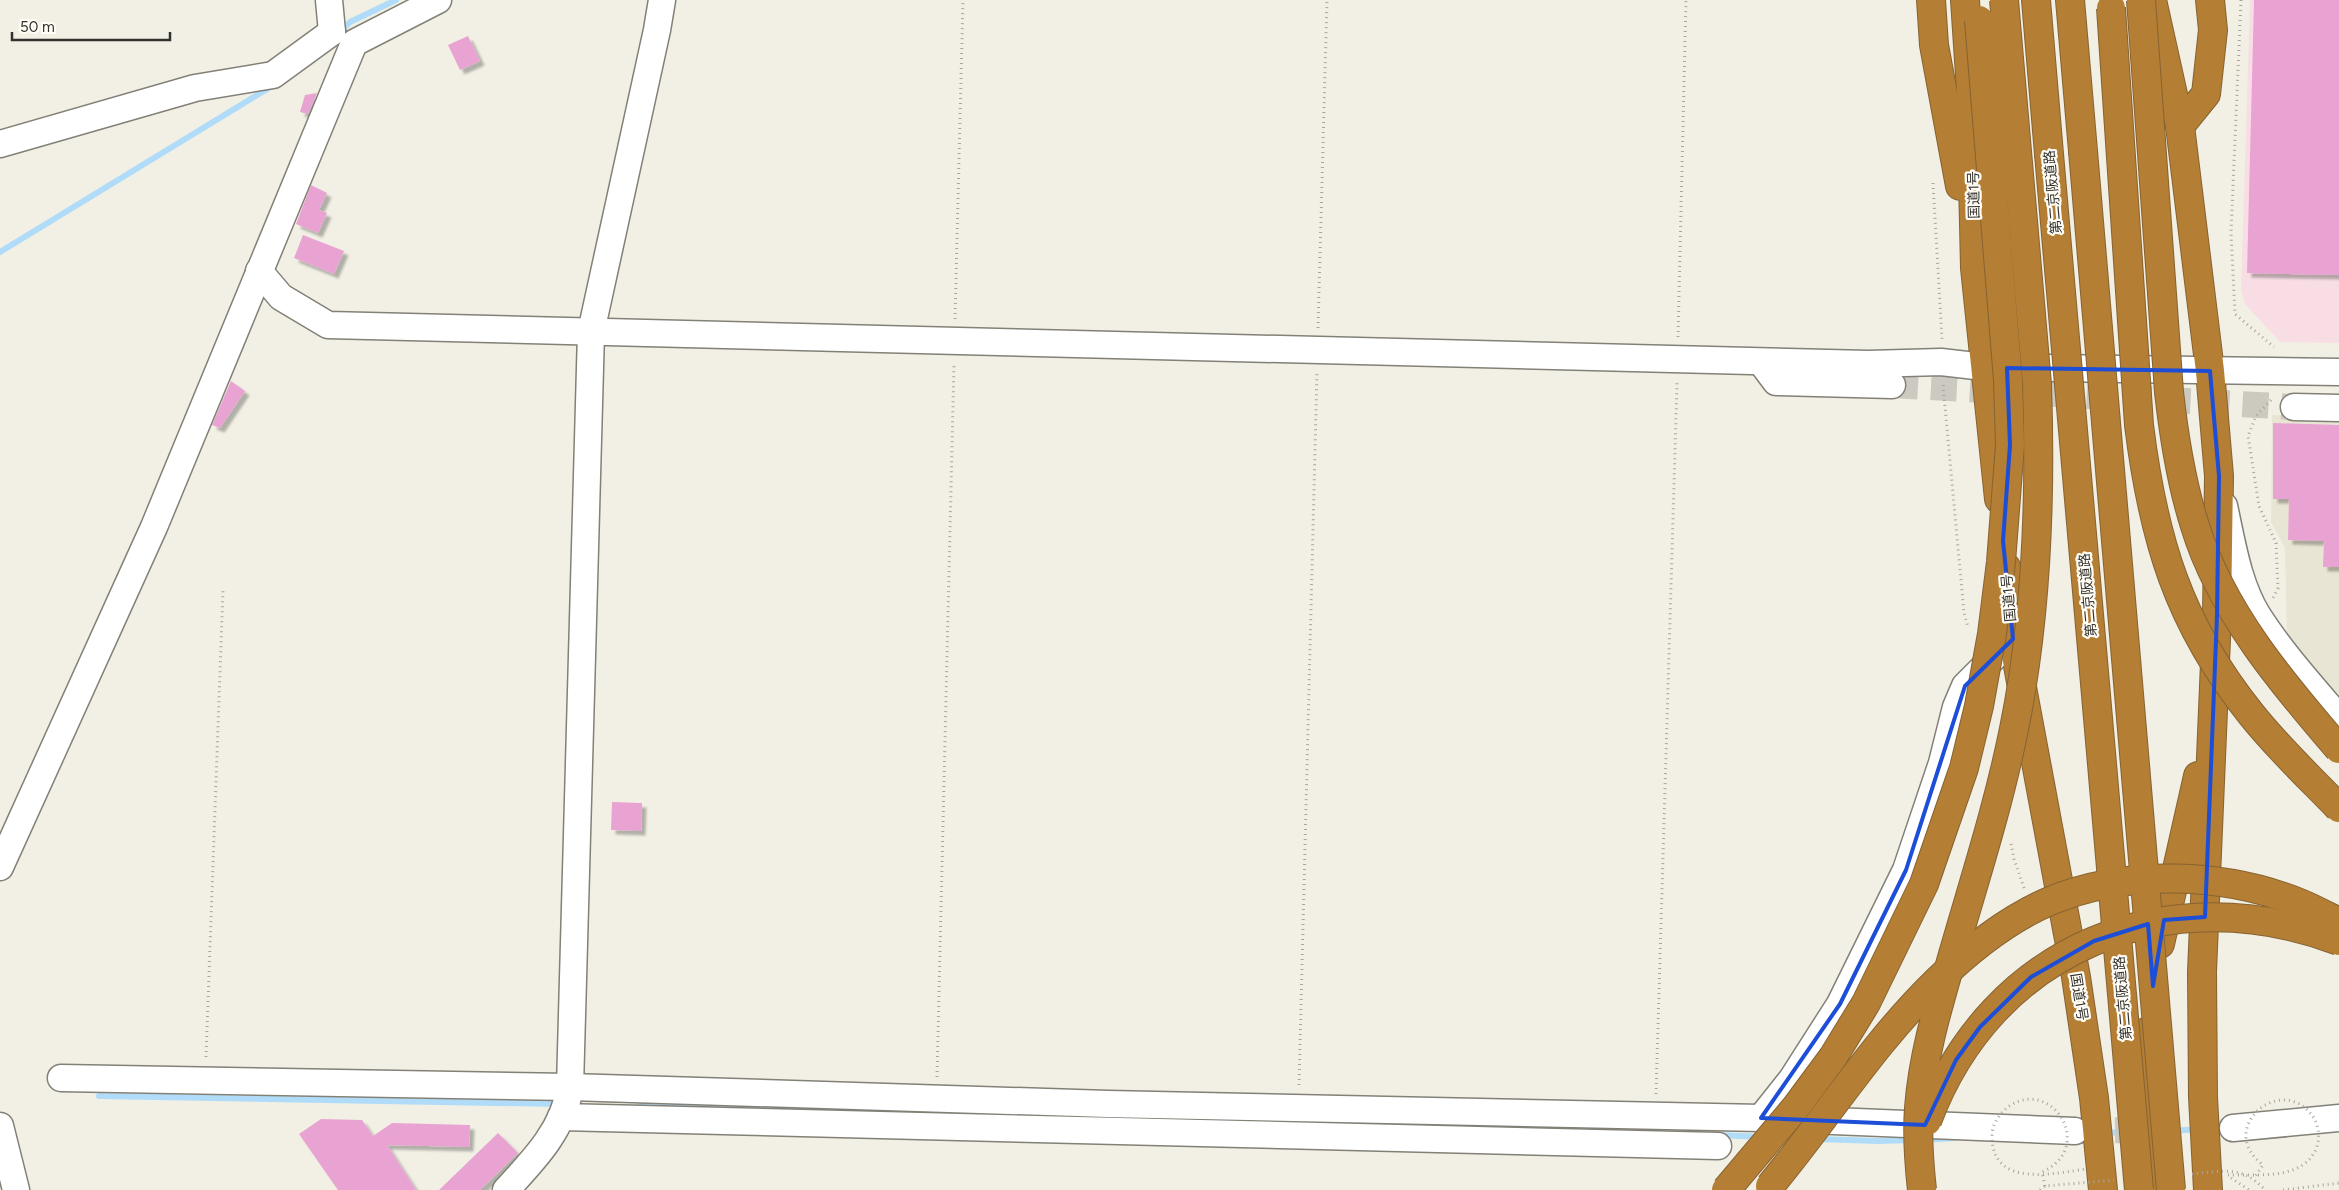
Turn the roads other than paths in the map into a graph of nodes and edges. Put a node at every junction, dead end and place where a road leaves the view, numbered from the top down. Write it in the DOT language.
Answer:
graph roads {
  1 [pos="329,0"];
  2 [pos="438,0"];
  3 [pos="662,0"];
  4 [pos="1931,0"];
  5 [pos="1965,0"];
  6 [pos="1978,0"];
  7 [pos="2004,0"];
  8 [pos="2036,0"];
  9 [pos="2070,0"];
  10 [pos="2110,0"];
  11 [pos="2142,0"];
  12 [pos="2152,0"];
  13 [pos="2210,0"];
  14 [pos="343,37"];
  15 [pos="2180,126"];
  16 [pos="0,144"];
  17 [pos="1976,268"];
  18 [pos="259,271"];
  19 [pos="591,332"];
  20 [pos="1761,362"];
  21 [pos="1984,367"];
  22 [pos="2210,372"];
  23 [pos="2339,372"];
  24 [pos="1892,385"];
  25 [pos="2284,402"];
  26 [pos="2339,408"];
  27 [pos="2218,476"];
  28 [pos="2013,639"];
  29 [pos="2214,691"];
  30 [pos="2339,718"];
  31 [pos="2339,749"];
  32 [pos="2339,808"];
  33 [pos="0,867"];
  34 [pos="2339,922"];
  35 [pos="2339,941"];
  36 [pos="61,1078"];
  37 [pos="938,1098"];
  38 [pos="566,1102"];
  39 [pos="1299,1108"];
  40 [pos="1658,1117"];
  41 [pos="1761,1118"];
  42 [pos="2339,1118"];
  43 [pos="0,1126"];
  44 [pos="938,1126"];
  45 [pos="2233,1128"];
  46 [pos="2075,1131"];
  47 [pos="1297,1135"];
  48 [pos="1658,1144"];
  49 [pos="1718,1146"];
  50 [pos="2095,1179"];
  51 [pos="2218,1183"];
  52 [pos="16,1190"];
  53 [pos="506,1190"];
  54 [pos="1726,1190"];
  55 [pos="1766,1190"];
  56 [pos="1909,1190"];
  57 [pos="1922,1190"];
  58 [pos="2139,1190"];
  59 [pos="2155,1190"];
  60 [pos="2171,1190"];
  1 -- 14 [label="street"];
  2 -- 14 [label="street"];
  3 -- 19 [label="street"];
  4 -- 17 [label="highway"];
  5 -- 17 [label="highway, 国道1号"];
  6 -- 54 [label="highway, bridge"];
  7 -- 57 [label="highway, bridge"];
  8 -- 58 [label="highway, 第二京阪道路, bridge"];
  9 -- 60 [label="highway, bridge"];
  10 -- 32 [label="highway, bridge"];
  11 -- 31 [label="highway, bridge"];
  12 -- 15 [label="highway"];
  13 -- 15 [label="highway"];
  14 -- 16 [label="street"];
  14 -- 18 [label="street"];
  15 -- 22 [label="highway"];
  17 -- 21 [label="highway, 国道1号"];
  18 -- 19 [label="street"];
  18 -- 33 [label="street"];
  19 -- 20 [label="street"];
  19 -- 38 [label="street"];
  20 -- 21 [label="street"];
  20 -- 24 [label="street"];
  21 -- 22 [label="street"];
  21 -- 28 [label="highway, 国道1号"];
  22 -- 23 [label="street"];
  22 -- 27 [label="highway"];
  25 -- 26 [label="street"];
  27 -- 29 [label="highway"];
  27 -- 30 [label="street"];
  28 -- 41 [label="street"];
  28 -- 50 [label="highway, 国道1号"];
  29 -- 51 [label="highway"];
  29 -- 59 [label="highway"];
  34 -- 55 [label="highway, bridge"];
  35 -- 56 [label="highway, bridge"];
  36 -- 38 [label="street"];
  37 -- 38 [label="street"];
  37 -- 39 [label="street"];
  37 -- 44 [label="street"];
  38 -- 44 [label="street"];
  38 -- 53 [label="street"];
  39 -- 40 [label="street"];
  39 -- 47 [label="street"];
  40 -- 41 [label="street"];
  40 -- 48 [label="street"];
  41 -- 46 [label="street"];
  42 -- 45 [label="street"];
  43 -- 52 [label="street"];
  44 -- 47 [label="street"];
  47 -- 48 [label="street"];
  48 -- 49 [label="street"];
}
